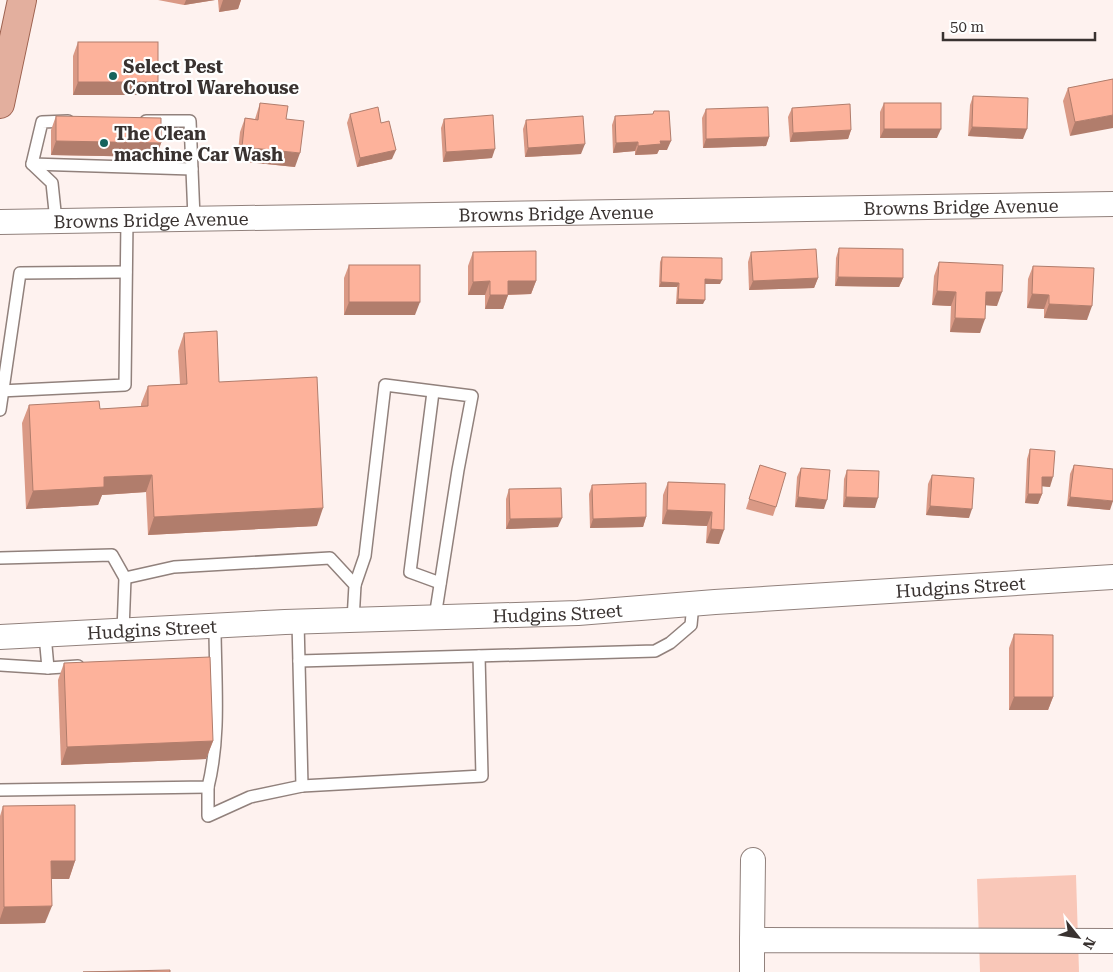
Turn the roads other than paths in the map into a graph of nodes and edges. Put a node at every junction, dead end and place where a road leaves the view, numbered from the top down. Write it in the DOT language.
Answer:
graph roads {
  1 [pos="22,0"];
  2 [pos="0,104"];
  3 [pos="81,121"];
  4 [pos="130,121"];
  5 [pos="32,164"];
  6 [pos="192,169"];
  7 [pos="1113,204"];
  8 [pos="194,218"];
  9 [pos="127,220"];
  10 [pos="56,221"];
  11 [pos="0,222"];
  12 [pos="126,272"];
  13 [pos="1,391"];
  14 [pos="433,392"];
  15 [pos="0,410"];
  16 [pos="0,558"];
  17 [pos="1113,577"];
  18 [pos="126,578"];
  19 [pos="440,583"];
  20 [pos="355,586"];
  21 [pos="693,604"];
  22 [pos="435,617"];
  23 [pos="353,620"];
  24 [pos="298,622"];
  25 [pos="215,626"];
  26 [pos="123,631"];
  27 [pos="45,635"];
  28 [pos="0,636"];
  29 [pos="479,656"];
  30 [pos="299,661"];
  31 [pos="0,665"];
  32 [pos="87,666"];
  33 [pos="48,668"];
  34 [pos="302,786"];
  35 [pos="208,787"];
  36 [pos="0,790"];
  37 [pos="752,860"];
  38 [pos="752,940"];
  39 [pos="1113,941"];
  40 [pos="752,972"];
  1 -- 2 [label="main road"];
  3 -- 5 [label="lane"];
  4 -- 6 [label="lane"];
  5 -- 6 [label="lane"];
  5 -- 10 [label="lane"];
  6 -- 8 [label="lane"];
  7 -- 8 [label="street, Browns Bridge Avenue"];
  8 -- 9 [label="street, Browns Bridge Avenue"];
  9 -- 10 [label="street, Browns Bridge Avenue"];
  9 -- 12 [label="lane"];
  10 -- 11 [label="street, Browns Bridge Avenue"];
  12 -- 13 [label="lane"];
  12 -- 13 [label="lane"];
  13 -- 15 [label="lane"];
  14 -- 19 [label="lane"];
  14 -- 19 [label="lane"];
  14 -- 20 [label="lane"];
  16 -- 18 [label="lane"];
  17 -- 21 [label="street, Hudgins Street"];
  18 -- 20 [label="lane"];
  18 -- 26 [label="lane"];
  19 -- 22 [label="lane"];
  20 -- 23 [label="lane"];
  21 -- 22 [label="street, Hudgins Street"];
  21 -- 29 [label="lane"];
  22 -- 23 [label="street, Hudgins Street"];
  23 -- 24 [label="street, Hudgins Street"];
  24 -- 25 [label="street, Hudgins Street"];
  24 -- 30 [label="lane"];
  25 -- 26 [label="street, Hudgins Street"];
  25 -- 35 [label="lane"];
  26 -- 27 [label="street, Hudgins Street"];
  27 -- 28 [label="street, Hudgins Street"];
  27 -- 33 [label="lane"];
  29 -- 30 [label="lane"];
  29 -- 34 [label="lane"];
  30 -- 34 [label="lane"];
  31 -- 33 [label="lane"];
  32 -- 33 [label="lane"];
  34 -- 35 [label="lane"];
  35 -- 36 [label="lane"];
  37 -- 38 [label="street"];
  38 -- 39 [label="street"];
  38 -- 40 [label="street"];
}
